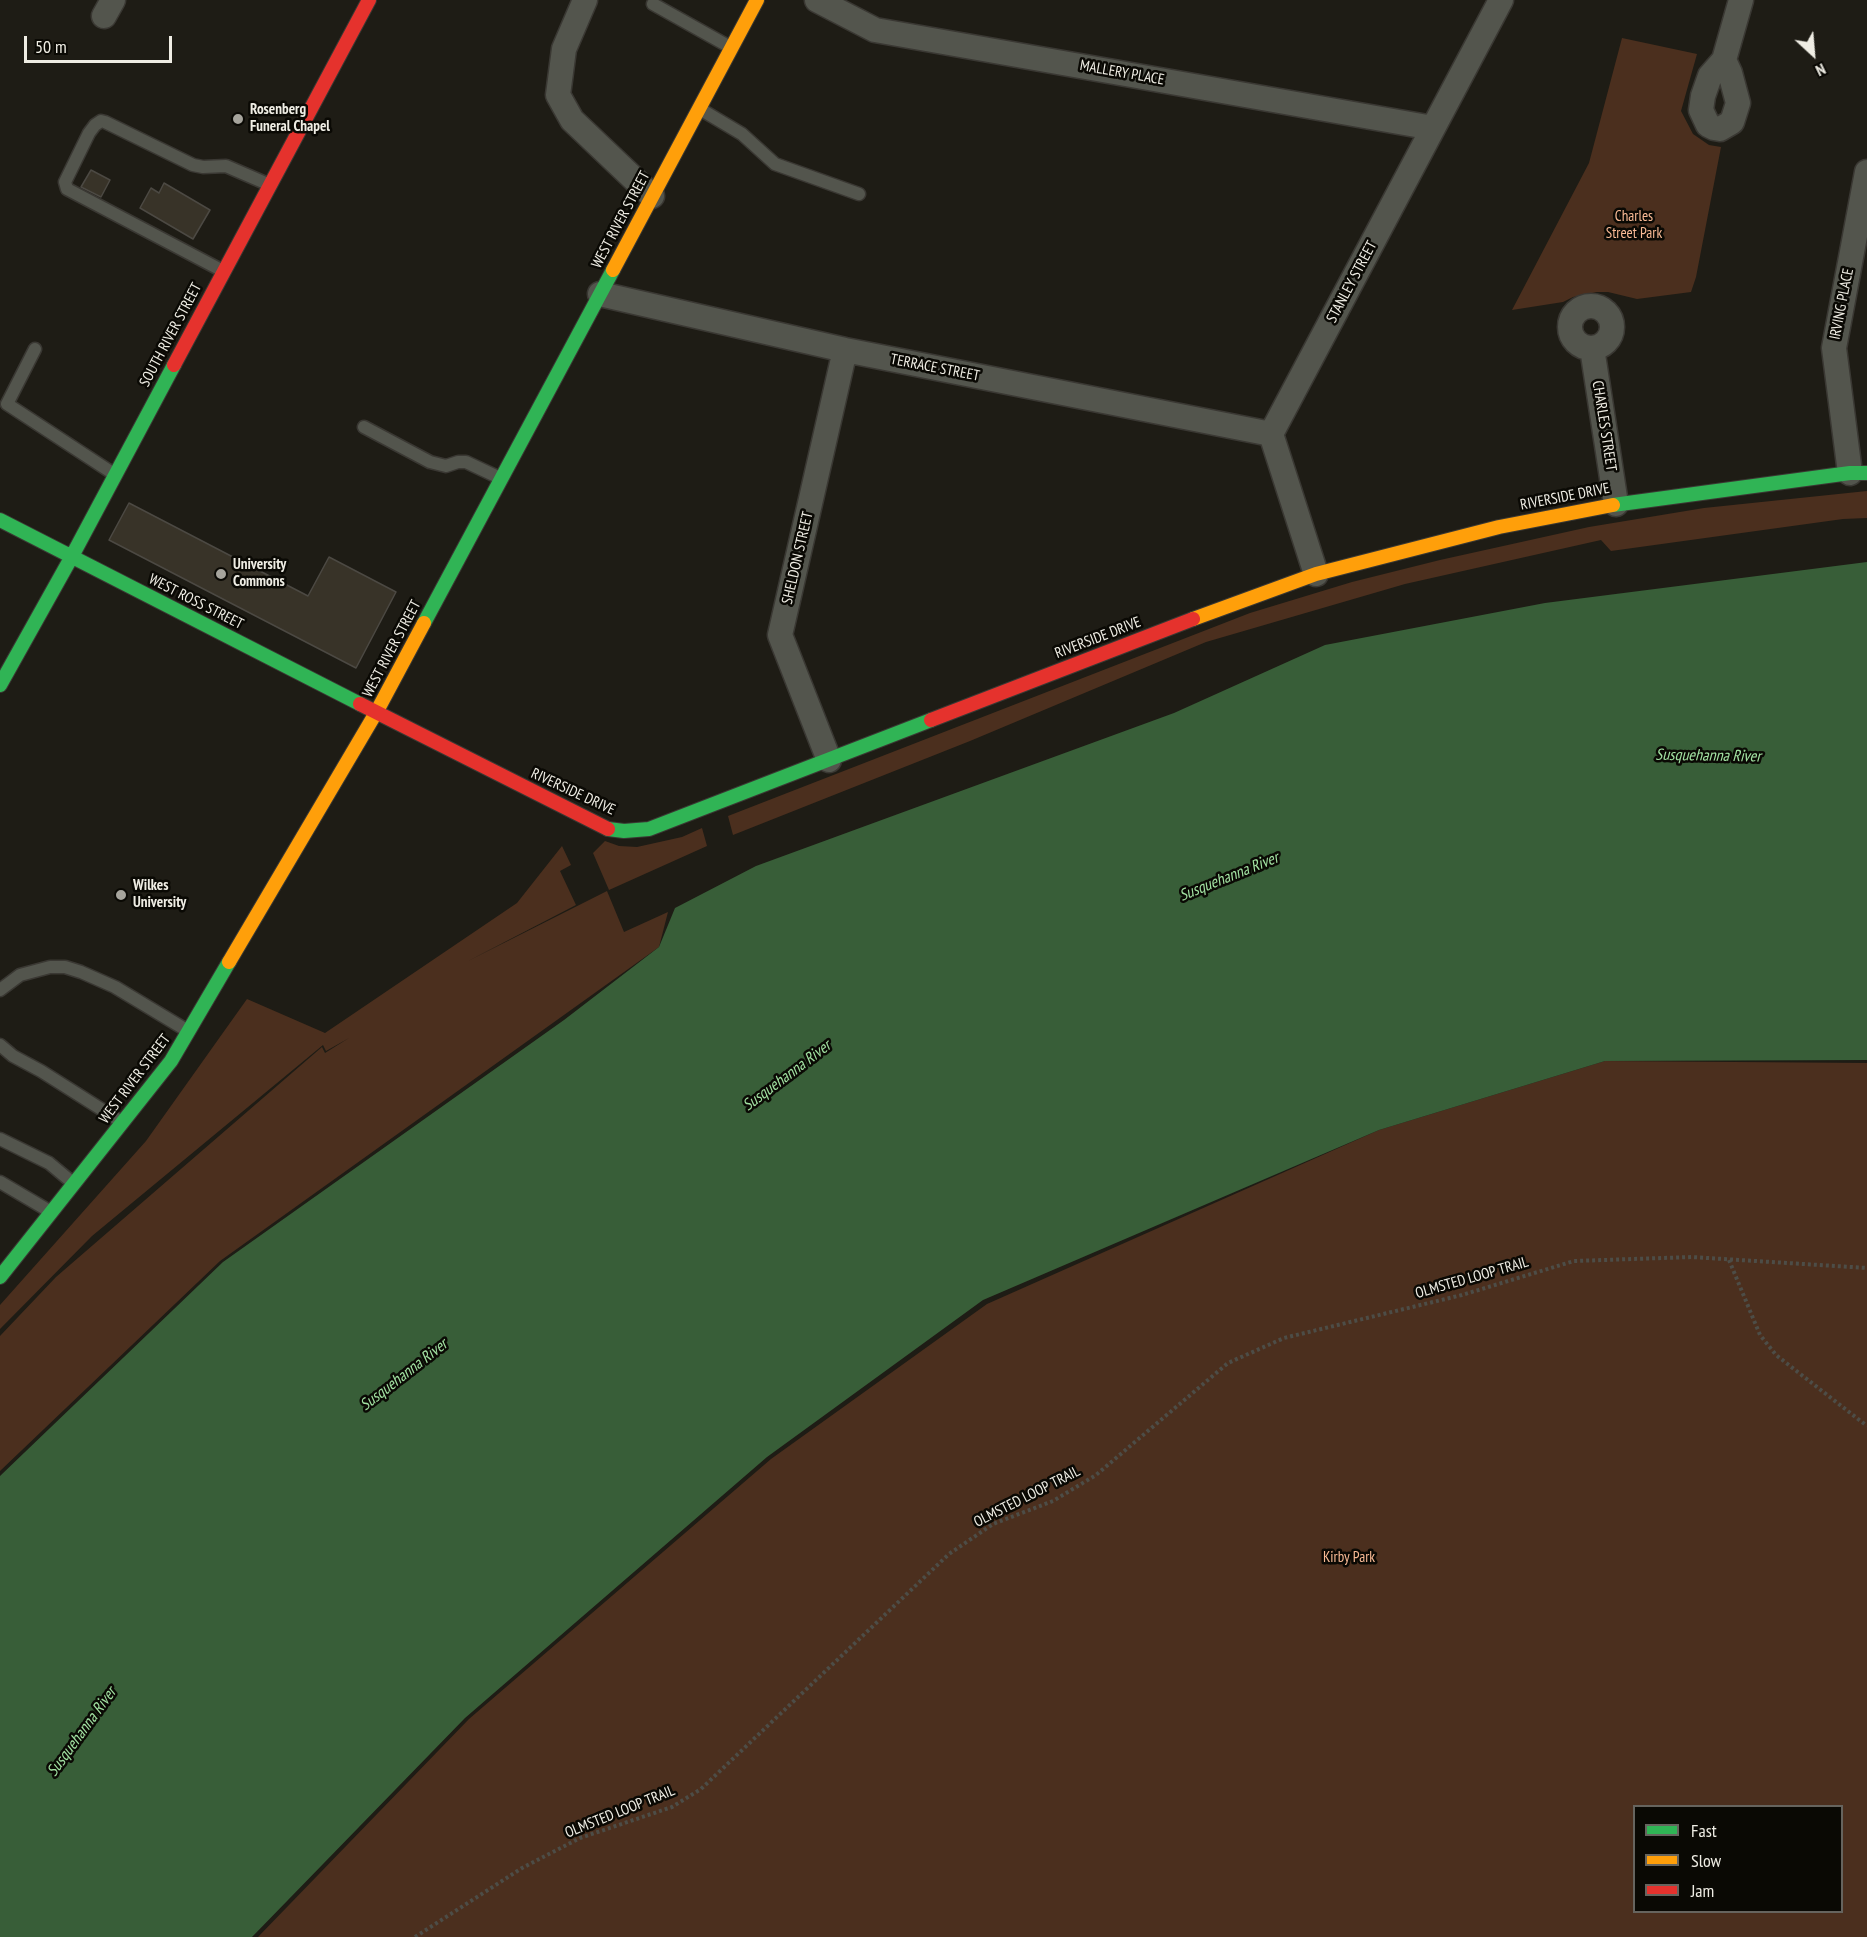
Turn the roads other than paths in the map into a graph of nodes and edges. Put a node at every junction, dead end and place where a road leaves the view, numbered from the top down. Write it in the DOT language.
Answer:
graph roads {
  1 [pos="369,0"];
  2 [pos="585,0"];
  3 [pos="756,0"];
  4 [pos="817,0"];
  5 [pos="1501,0"];
  6 [pos="1742,0"];
  7 [pos="653,4"];
  8 [pos="731,47"];
  9 [pos="1724,60"];
  10 [pos="699,109"];
  11 [pos="1433,128"];
  12 [pos="1867,176"];
  13 [pos="270,185"];
  14 [pos="859,194"];
  15 [pos="652,196"];
  16 [pos="224,271"];
  17 [pos="600,294"];
  18 [pos="1592,348"];
  19 [pos="35,349"];
  20 [pos="845,350"];
  21 [pos="364,427"];
  22 [pos="1271,434"];
  23 [pos="1859,473"];
  24 [pos="115,475"];
  25 [pos="501,479"];
  26 [pos="1616,504"];
  27 [pos="0,520"];
  28 [pos="71,558"];
  29 [pos="1316,574"];
  30 [pos="0,685"];
  31 [pos="377,711"];
  32 [pos="829,760"];
  33 [pos="0,990"];
  34 [pos="189,1031"];
  35 [pos="0,1045"];
  36 [pos="123,1123"];
  37 [pos="0,1139"];
  38 [pos="0,1182"];
  39 [pos="74,1184"];
  40 [pos="52,1212"];
  41 [pos="0,1277"];
  1 -- 13 [label="street, SOUTH RIVER STREET"];
  2 -- 15 [label="street"];
  3 -- 8 [label="street, WEST RIVER STREET"];
  4 -- 11 [label="street, MALLERY PLACE"];
  5 -- 11 [label="street, STANLEY STREET"];
  6 -- 9 [label="street"];
  7 -- 8 [label="lane"];
  8 -- 10 [label="street, WEST RIVER STREET"];
  10 -- 14 [label="lane"];
  10 -- 15 [label="street, WEST RIVER STREET"];
  11 -- 22 [label="street, STANLEY STREET"];
  12 -- 23 [label="street, IRVING PLACE"];
  13 -- 16 [label="street, SOUTH RIVER STREET"];
  13 -- 16 [label="lane"];
  15 -- 17 [label="street, WEST RIVER STREET"];
  16 -- 24 [label="street, SOUTH RIVER STREET"];
  17 -- 20 [label="street, TERRACE STREET"];
  17 -- 25 [label="street, WEST RIVER STREET"];
  18 -- 26 [label="street, CHARLES STREET"];
  19 -- 24 [label="lane"];
  20 -- 22 [label="street, TERRACE STREET"];
  20 -- 32 [label="street, SHELDON STREET"];
  21 -- 25 [label="lane"];
  22 -- 29 [label="street"];
  23 -- 26 [label="street, RIVERSIDE DRIVE"];
  24 -- 28 [label="street, SOUTH RIVER STREET"];
  25 -- 31 [label="street, WEST RIVER STREET"];
  26 -- 29 [label="street, RIVERSIDE DRIVE"];
  27 -- 28 [label="street, WEST ROSS STREET"];
  28 -- 30 [label="street, SOUTH RIVER STREET"];
  28 -- 31 [label="street, WEST ROSS STREET"];
  29 -- 32 [label="street, RIVERSIDE DRIVE"];
  31 -- 32 [label="street, RIVERSIDE DRIVE"];
  31 -- 34 [label="street, WEST RIVER STREET"];
  33 -- 34 [label="lane"];
  34 -- 36 [label="street, WEST RIVER STREET"];
  35 -- 36 [label="lane"];
  36 -- 39 [label="street, WEST RIVER STREET"];
  37 -- 39 [label="lane"];
  38 -- 40 [label="lane"];
  39 -- 40 [label="street, WEST RIVER STREET"];
  40 -- 41 [label="street, WEST RIVER STREET"];
}
